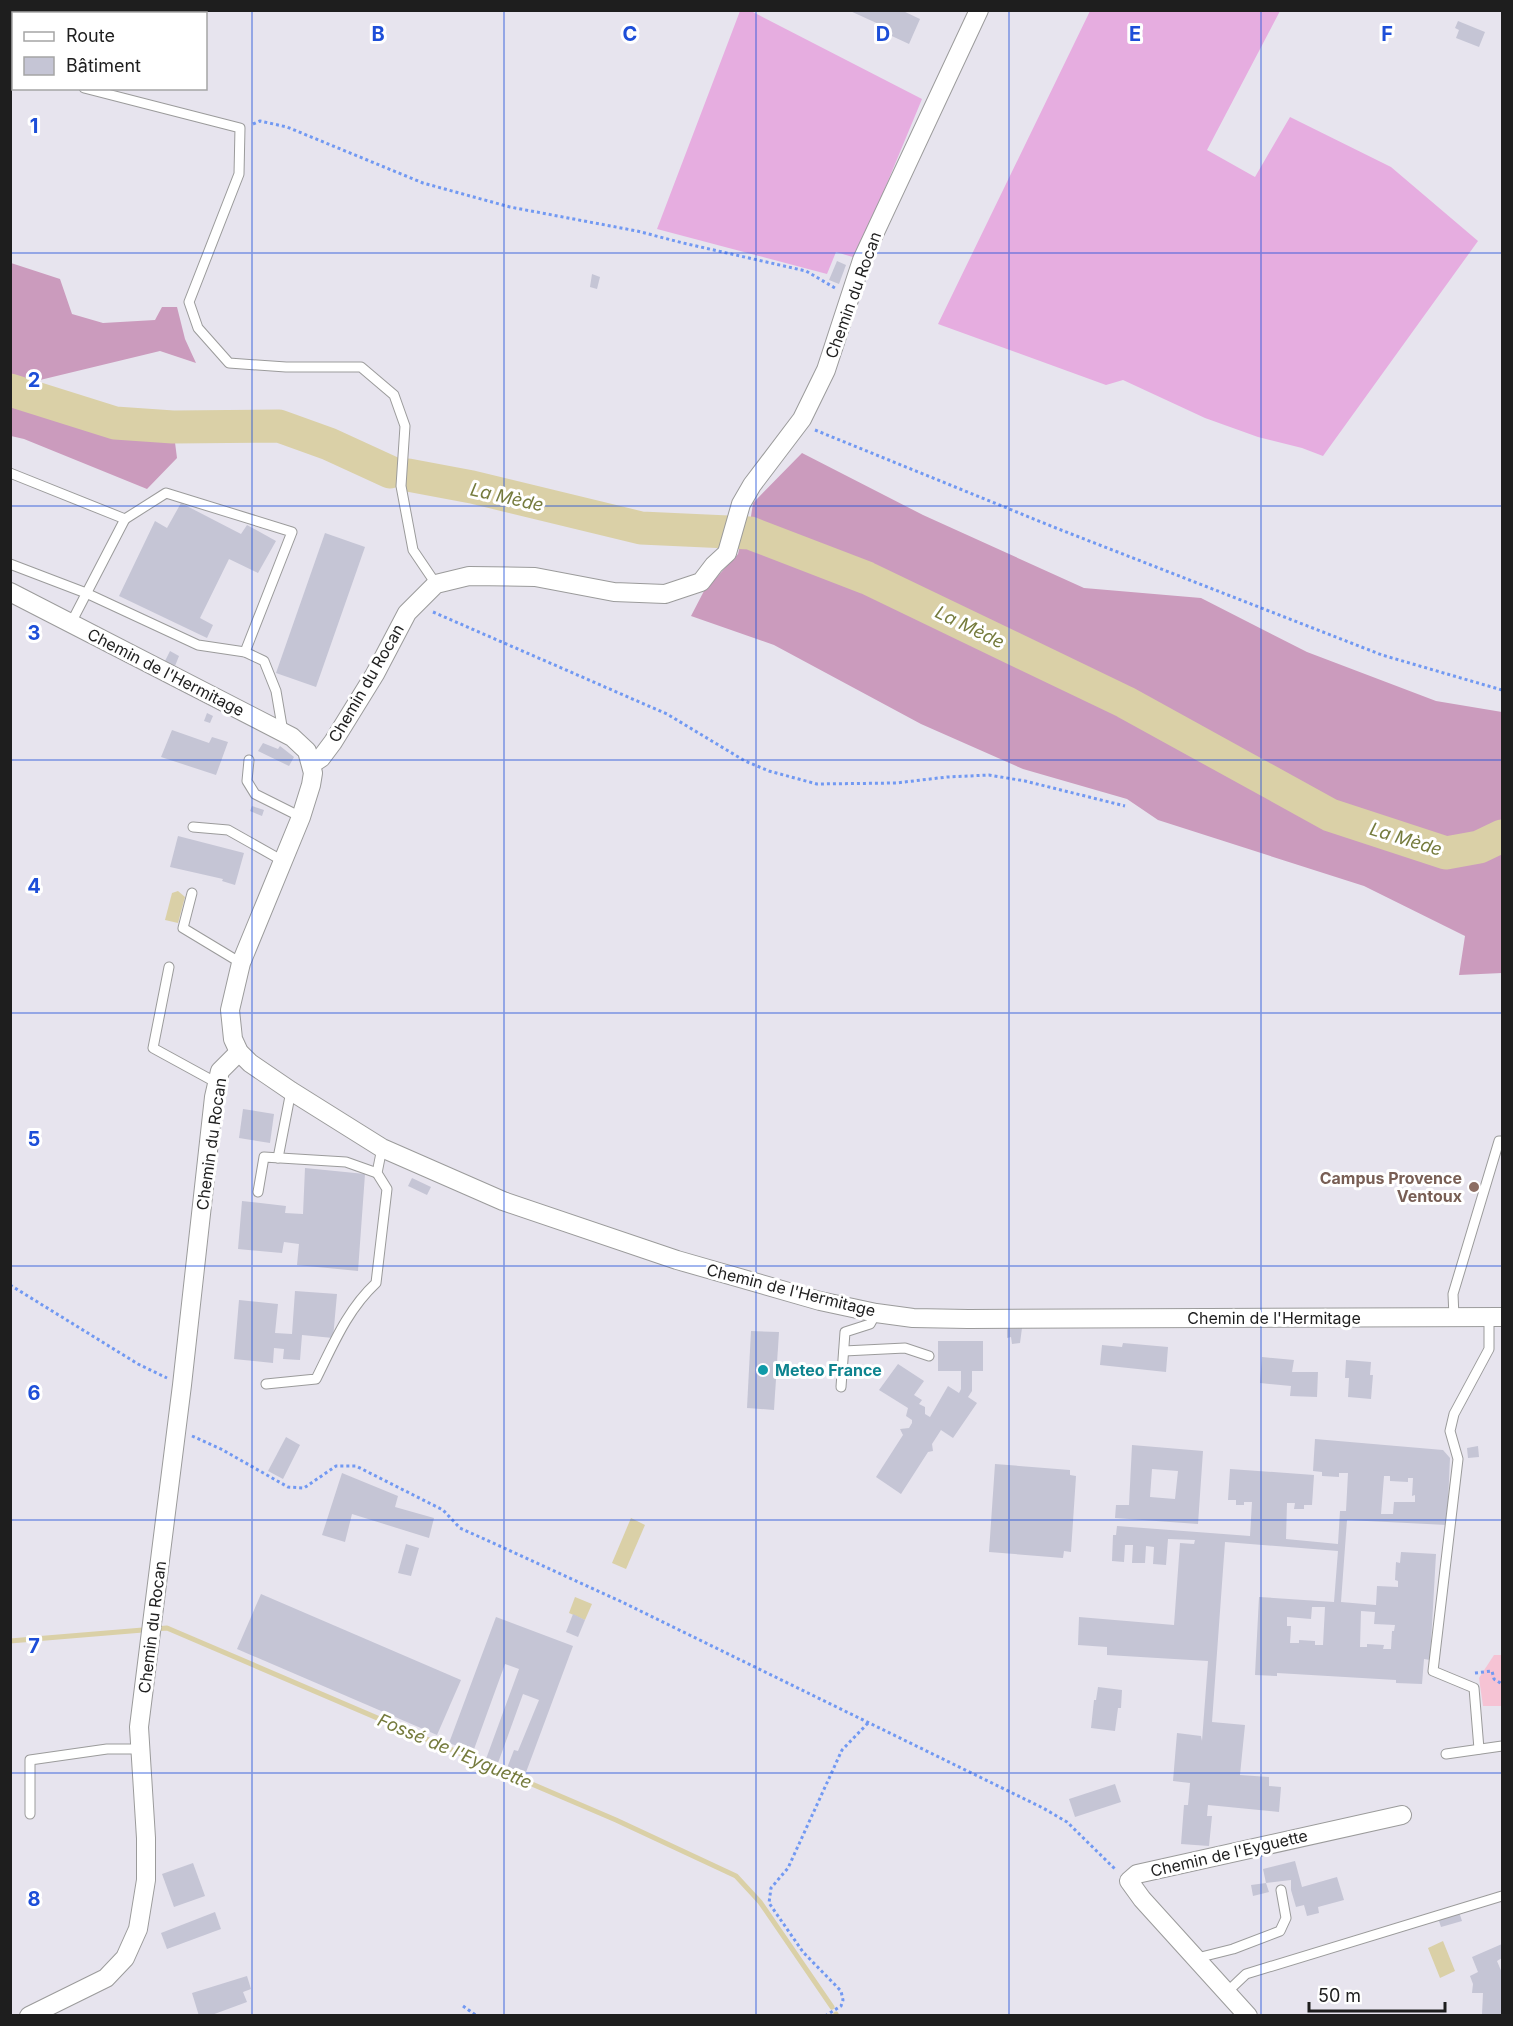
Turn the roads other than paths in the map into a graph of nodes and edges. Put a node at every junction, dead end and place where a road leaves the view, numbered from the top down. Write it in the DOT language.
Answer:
graph roads {
  1 [pos="979,10"];
  2 [pos="92,90"];
  3 [pos="10,472"];
  4 [pos="125,519"];
  5 [pos="10,564"];
  6 [pos="436,584"];
  7 [pos="10,592"];
  8 [pos="86,593"];
  9 [pos="70,623"];
  10 [pos="245,652"];
  11 [pos="284,732"];
  12 [pos="249,760"];
  13 [pos="312,764"];
  14 [pos="301,817"];
  15 [pos="193,827"];
  16 [pos="283,861"];
  17 [pos="192,893"];
  18 [pos="241,963"];
  19 [pos="169,967"];
  20 [pos="239,1052"];
  21 [pos="217,1083"];
  22 [pos="291,1091"];
  23 [pos="1503,1141"];
  24 [pos="382,1148"];
  25 [pos="278,1158"];
  26 [pos="377,1173"];
  27 [pos="258,1192"];
  28 [pos="876,1313"];
  29 [pos="1454,1317"];
  30 [pos="1496,1317"];
  31 [pos="844,1351"];
  32 [pos="929,1356"];
  33 [pos="266,1384"];
  34 [pos="842,1387"];
  35 [pos="1503,1746"];
  36 [pos="140,1749"];
  37 [pos="1479,1749"];
  38 [pos="1446,1754"];
  39 [pos="30,1814"];
  40 [pos="1402,1815"];
  41 [pos="1281,1890"];
  42 [pos="1503,1896"];
  43 [pos="1197,1958"];
  44 [pos="1227,1992"];
  45 [pos="29,2016"];
  46 [pos="1248,2016"];
  1 -- 6 [label="street, Chemin du Rocan"];
  2 -- 6 [label="lane"];
  3 -- 4 [label="lane"];
  4 -- 8 [label="lane"];
  4 -- 10 [label="lane"];
  5 -- 8 [label="lane"];
  6 -- 13 [label="street, Chemin du Rocan"];
  7 -- 9 [label="street, Chemin de l'Hermitage"];
  8 -- 9 [label="lane"];
  8 -- 10 [label="lane"];
  9 -- 11 [label="street, Chemin de l'Hermitage"];
  10 -- 11 [label="lane"];
  11 -- 13 [label="street, Chemin de l'Hermitage"];
  12 -- 14 [label="lane"];
  13 -- 14 [label="street"];
  14 -- 16 [label="street"];
  15 -- 16 [label="lane"];
  16 -- 18 [label="street"];
  17 -- 18 [label="lane"];
  18 -- 20 [label="street"];
  19 -- 21 [label="lane"];
  20 -- 21 [label="street, Chemin du Rocan"];
  20 -- 22 [label="street, Chemin de l'Hermitage"];
  21 -- 36 [label="street, Chemin du Rocan"];
  22 -- 24 [label="street, Chemin de l'Hermitage"];
  22 -- 25 [label="lane"];
  23 -- 29 [label="lane"];
  24 -- 26 [label="lane"];
  24 -- 28 [label="street, Chemin de l'Hermitage"];
  25 -- 26 [label="lane"];
  25 -- 27 [label="lane"];
  26 -- 33 [label="lane"];
  28 -- 29 [label="street, Chemin de l'Hermitage"];
  28 -- 31 [label="lane"];
  29 -- 30 [label="street, Chemin de l'Hermitage"];
  30 -- 37 [label="lane"];
  31 -- 32 [label="lane"];
  31 -- 34 [label="lane"];
  35 -- 37 [label="lane"];
  36 -- 39 [label="lane"];
  36 -- 45 [label="street, Chemin du Rocan"];
  37 -- 38 [label="lane"];
  40 -- 43 [label="street, Chemin de l'Eyguette"];
  41 -- 43 [label="lane"];
  42 -- 44 [label="lane"];
  43 -- 44 [label="street, Chemin de l'Eyguette"];
  44 -- 46 [label="street, Chemin de l'Eyguette"];
}
